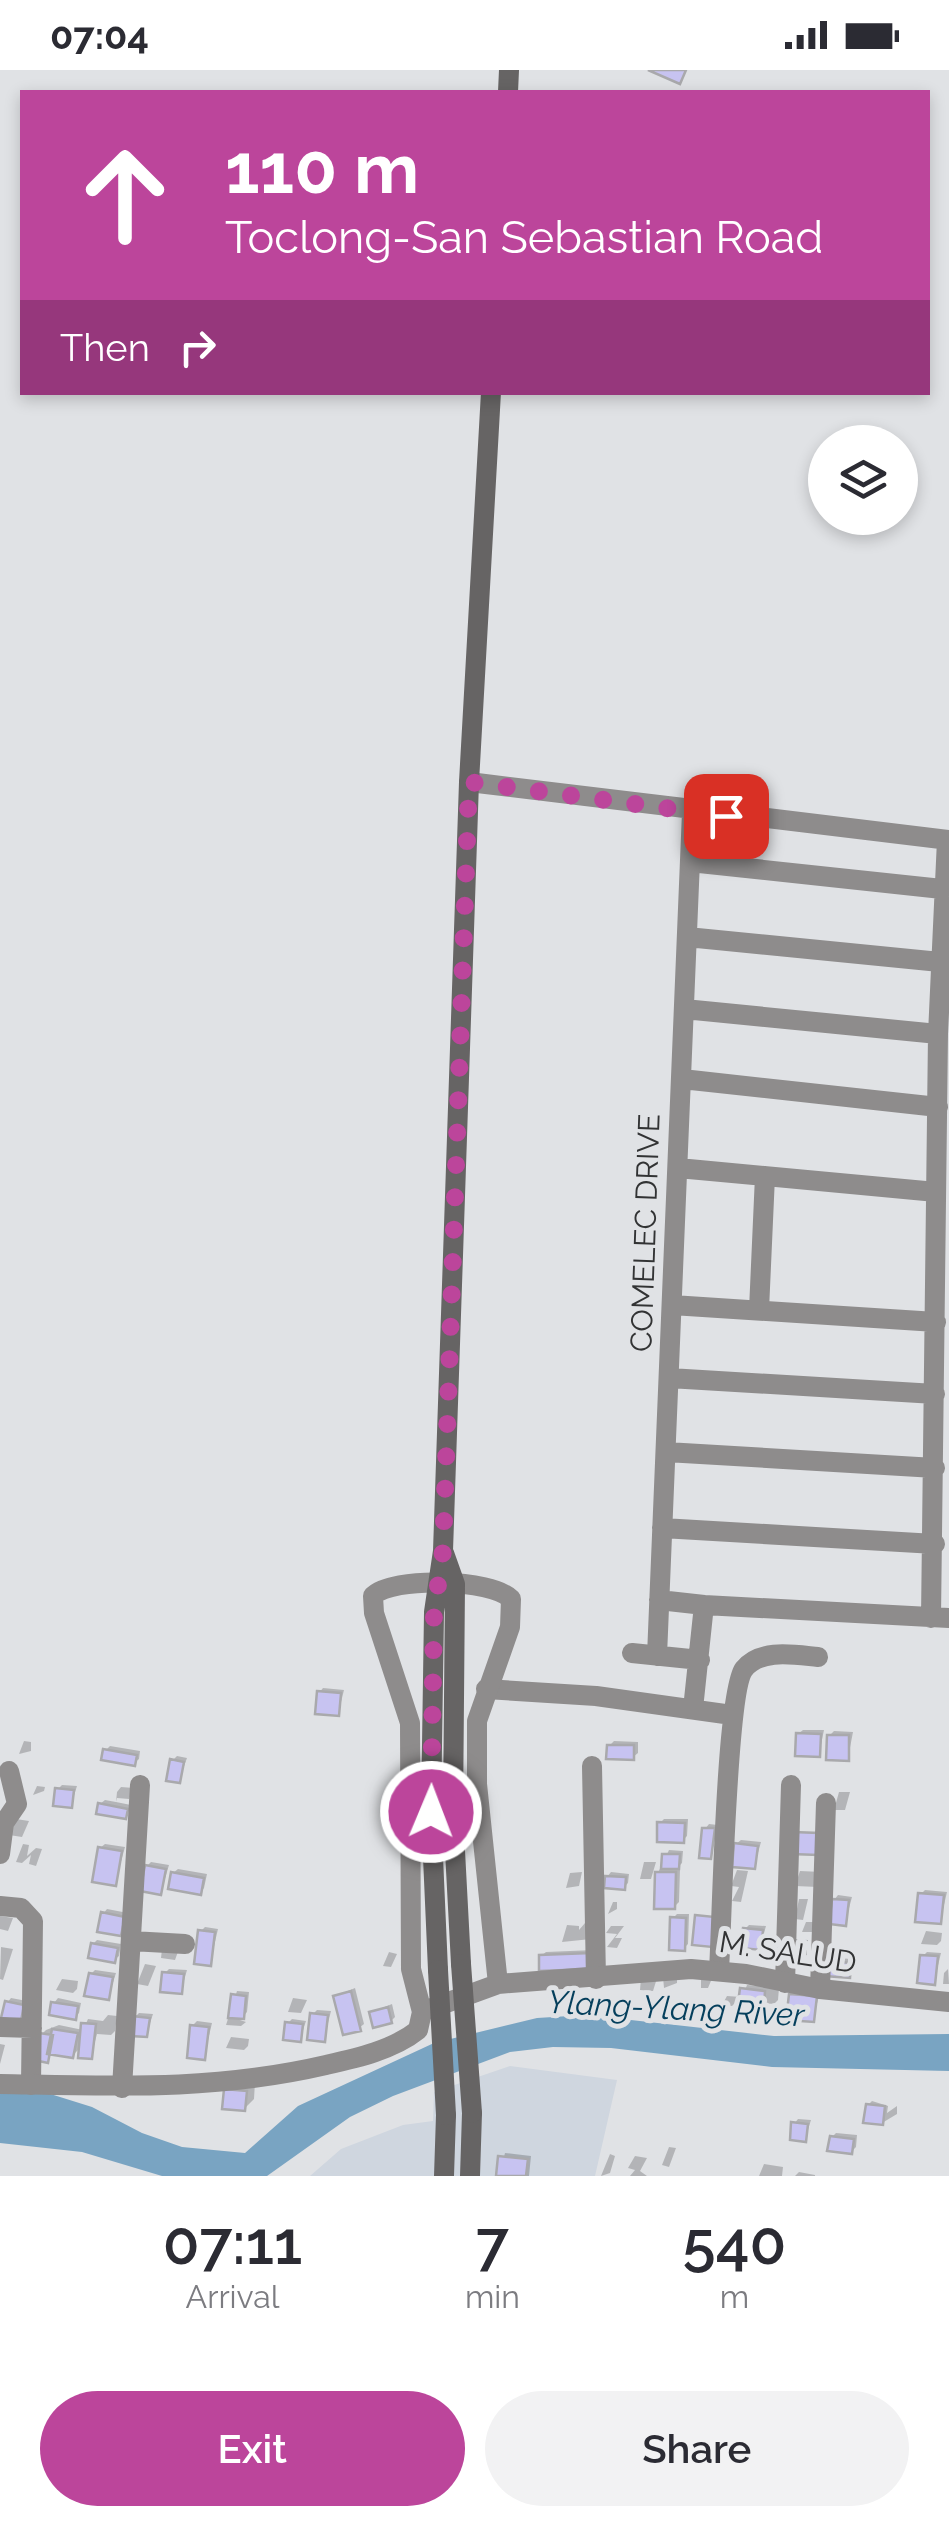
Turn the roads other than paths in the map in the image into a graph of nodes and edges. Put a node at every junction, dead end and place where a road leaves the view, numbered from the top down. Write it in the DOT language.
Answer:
graph roads {
  1 [pos="491,395"];
  2 [pos="469,782"];
  3 [pos="692,812"];
  4 [pos="948,840"];
  5 [pos="690,862"];
  6 [pos="942,889"];
  7 [pos="687,937"];
  8 [pos="940,962"];
  9 [pos="684,1009"];
  10 [pos="938,1034"];
  11 [pos="682,1079"];
  12 [pos="938,1107"];
  13 [pos="678,1168"];
  14 [pos="765,1176"];
  15 [pos="936,1192"];
  16 [pos="672,1304"];
  17 [pos="759,1310"];
  18 [pos="936,1322"];
  19 [pos="669,1378"];
  20 [pos="936,1394"];
  21 [pos="666,1452"];
  22 [pos="935,1468"];
  23 [pos="662,1528"];
  24 [pos="935,1544"];
  25 [pos="445,1584"];
  26 [pos="659,1600"];
  27 [pos="704,1605"];
  28 [pos="940,1618"];
  29 [pos="632,1653"];
  30 [pos="657,1656"];
  31 [pos="818,1657"];
  32 [pos="700,1660"];
  33 [pos="486,1689"];
  34 [pos="693,1710"];
  35 [pos="732,1715"];
  36 [pos="592,1766"];
  37 [pos="9,1772"];
  38 [pos="140,1785"];
  39 [pos="791,1785"];
  40 [pos="826,1802"];
  41 [pos="0,1854"];
  42 [pos="0,1906"];
  43 [pos="131,1940"];
  44 [pos="185,1944"];
  45 [pos="720,1970"];
  46 [pos="596,1979"];
  47 [pos="786,1983"];
  48 [pos="498,1984"];
  49 [pos="820,1989"];
  50 [pos="949,2002"];
  51 [pos="422,2012"];
  52 [pos="0,2028"];
  53 [pos="32,2028"];
  54 [pos="0,2084"];
  55 [pos="32,2085"];
  56 [pos="122,2088"];
  57 [pos="444,2176"];
  58 [pos="470,2176"];
  1 -- 2 [label="main road"];
  2 -- 3 [label="street"];
  2 -- 25 [label="main road"];
  3 -- 4 [label="street"];
  3 -- 5 [label="street, COMELEC DRIVE"];
  4 -- 6 [label="street"];
  5 -- 6 [label="street"];
  5 -- 7 [label="street, COMELEC DRIVE"];
  6 -- 8 [label="street"];
  7 -- 8 [label="street"];
  7 -- 9 [label="street, COMELEC DRIVE"];
  8 -- 10 [label="street"];
  9 -- 10 [label="street"];
  9 -- 11 [label="street, COMELEC DRIVE"];
  10 -- 12 [label="street"];
  11 -- 12 [label="street"];
  11 -- 13 [label="street, COMELEC DRIVE"];
  12 -- 15 [label="street"];
  13 -- 14 [label="street"];
  13 -- 16 [label="street, COMELEC DRIVE"];
  14 -- 15 [label="street"];
  14 -- 17 [label="street"];
  15 -- 18 [label="street"];
  16 -- 17 [label="street"];
  16 -- 19 [label="street, COMELEC DRIVE"];
  17 -- 18 [label="street"];
  18 -- 20 [label="street"];
  19 -- 20 [label="street"];
  19 -- 21 [label="street, COMELEC DRIVE"];
  20 -- 22 [label="street"];
  21 -- 22 [label="street"];
  21 -- 23 [label="street, COMELEC DRIVE"];
  22 -- 24 [label="street"];
  23 -- 24 [label="street"];
  23 -- 26 [label="street, COMELEC DRIVE"];
  24 -- 28 [label="street"];
  25 -- 33 [label="street"];
  25 -- 51 [label="street"];
  25 -- 57 [label="main road, bridge"];
  25 -- 58 [label="main road, bridge"];
  26 -- 27 [label="street"];
  26 -- 30 [label="street, COMELEC DRIVE"];
  27 -- 28 [label="street"];
  27 -- 32 [label="street"];
  29 -- 30 [label="street"];
  30 -- 32 [label="street"];
  31 -- 35 [label="street"];
  32 -- 34 [label="street"];
  33 -- 34 [label="street"];
  33 -- 48 [label="street"];
  34 -- 35 [label="street"];
  35 -- 45 [label="street"];
  36 -- 46 [label="street"];
  37 -- 41 [label="street"];
  38 -- 43 [label="street"];
  39 -- 47 [label="street"];
  40 -- 49 [label="street"];
  42 -- 53 [label="street"];
  43 -- 44 [label="street"];
  43 -- 56 [label="street"];
  45 -- 46 [label="street, M. SALUD"];
  45 -- 47 [label="street, M. SALUD"];
  46 -- 48 [label="street, M. SALUD"];
  47 -- 49 [label="street, M. SALUD"];
  48 -- 51 [label="street, M. SALUD"];
  49 -- 50 [label="street, M. SALUD"];
  51 -- 56 [label="street"];
  52 -- 53 [label="street"];
  53 -- 55 [label="street"];
  54 -- 55 [label="street"];
  55 -- 56 [label="street"];
}
